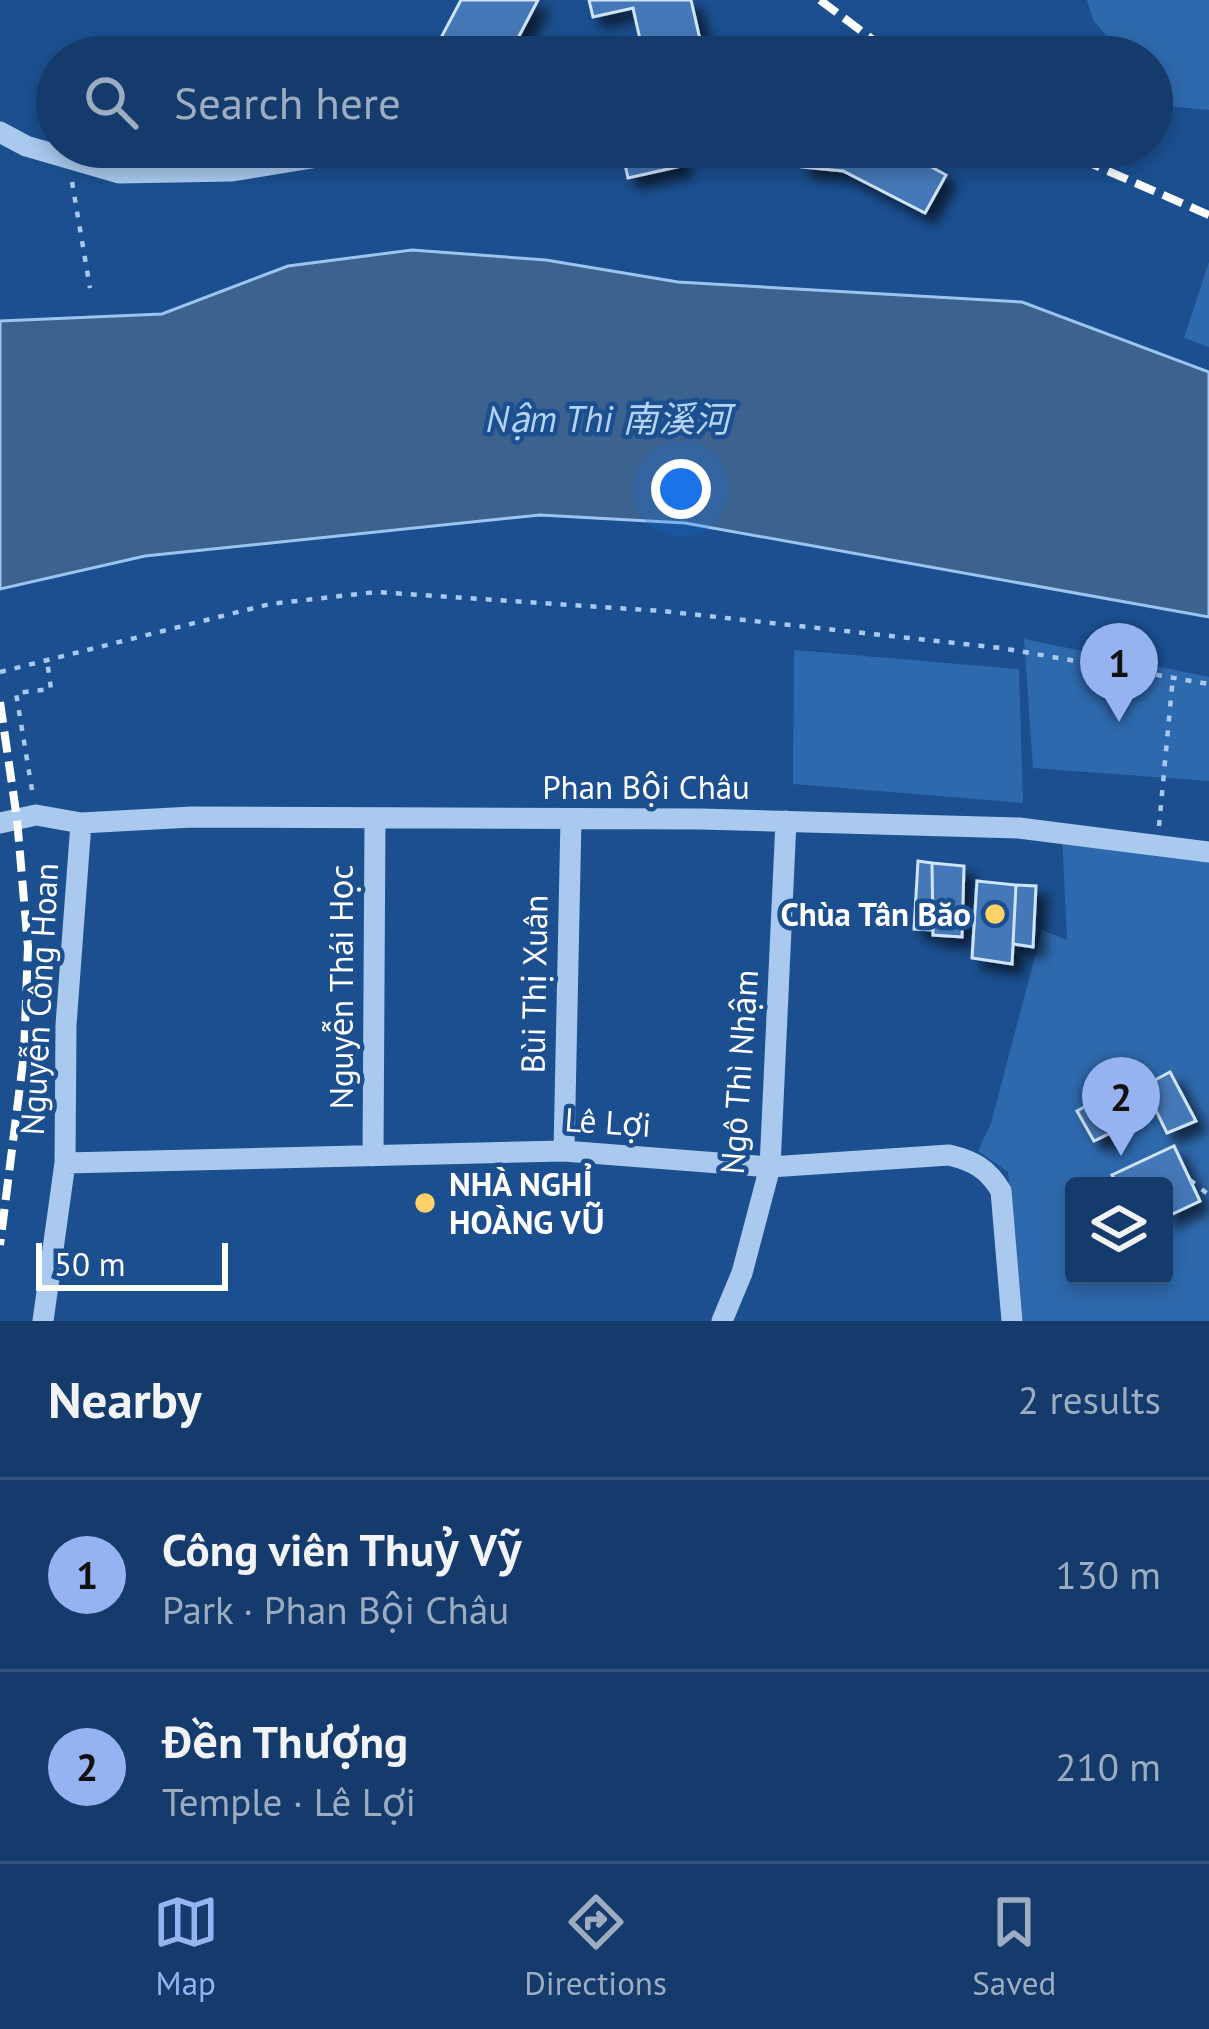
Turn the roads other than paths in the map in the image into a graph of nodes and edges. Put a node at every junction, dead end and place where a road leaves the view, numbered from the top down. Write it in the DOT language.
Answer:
graph roads {
  1 [pos="0,132"];
  2 [pos="36,149"];
  3 [pos="102,168"];
  4 [pos="250,168"];
  5 [pos="375,818"];
  6 [pos="571,819"];
  7 [pos="786,821"];
  8 [pos="0,823"];
  9 [pos="81,823"];
  10 [pos="1209,852"];
  11 [pos="564,1151"];
  12 [pos="373,1156"];
  13 [pos="64,1163"];
  14 [pos="770,1167"];
  15 [pos="44,1321"];
  16 [pos="722,1321"];
  17 [pos="1012,1321"];
  1 -- 2 [label="street"];
  3 -- 4 [label="street"];
  5 -- 6 [label="street, Phan Bội Châu"];
  5 -- 9 [label="street, Phan Bội Châu"];
  5 -- 12 [label="street, Nguyễn Thái Học"];
  6 -- 7 [label="street, Phan Bội Châu"];
  6 -- 11 [label="street, Bùi Thị Xuân"];
  7 -- 10 [label="street, Phan Bội Châu"];
  7 -- 14 [label="street, Ngô Thì Nhậm"];
  8 -- 9 [label="street, Phan Bội Châu"];
  9 -- 13 [label="street, Nguyễn Công Hoan"];
  11 -- 12 [label="street, Lê Lợi"];
  11 -- 14 [label="street, Lê Lợi"];
  12 -- 13 [label="street, Lê Lợi"];
  13 -- 15 [label="street, Nguyễn Công Hoan"];
  14 -- 16 [label="street, Ngô Thì Nhậm"];
  14 -- 17 [label="street, Lê Lợi"];
}
